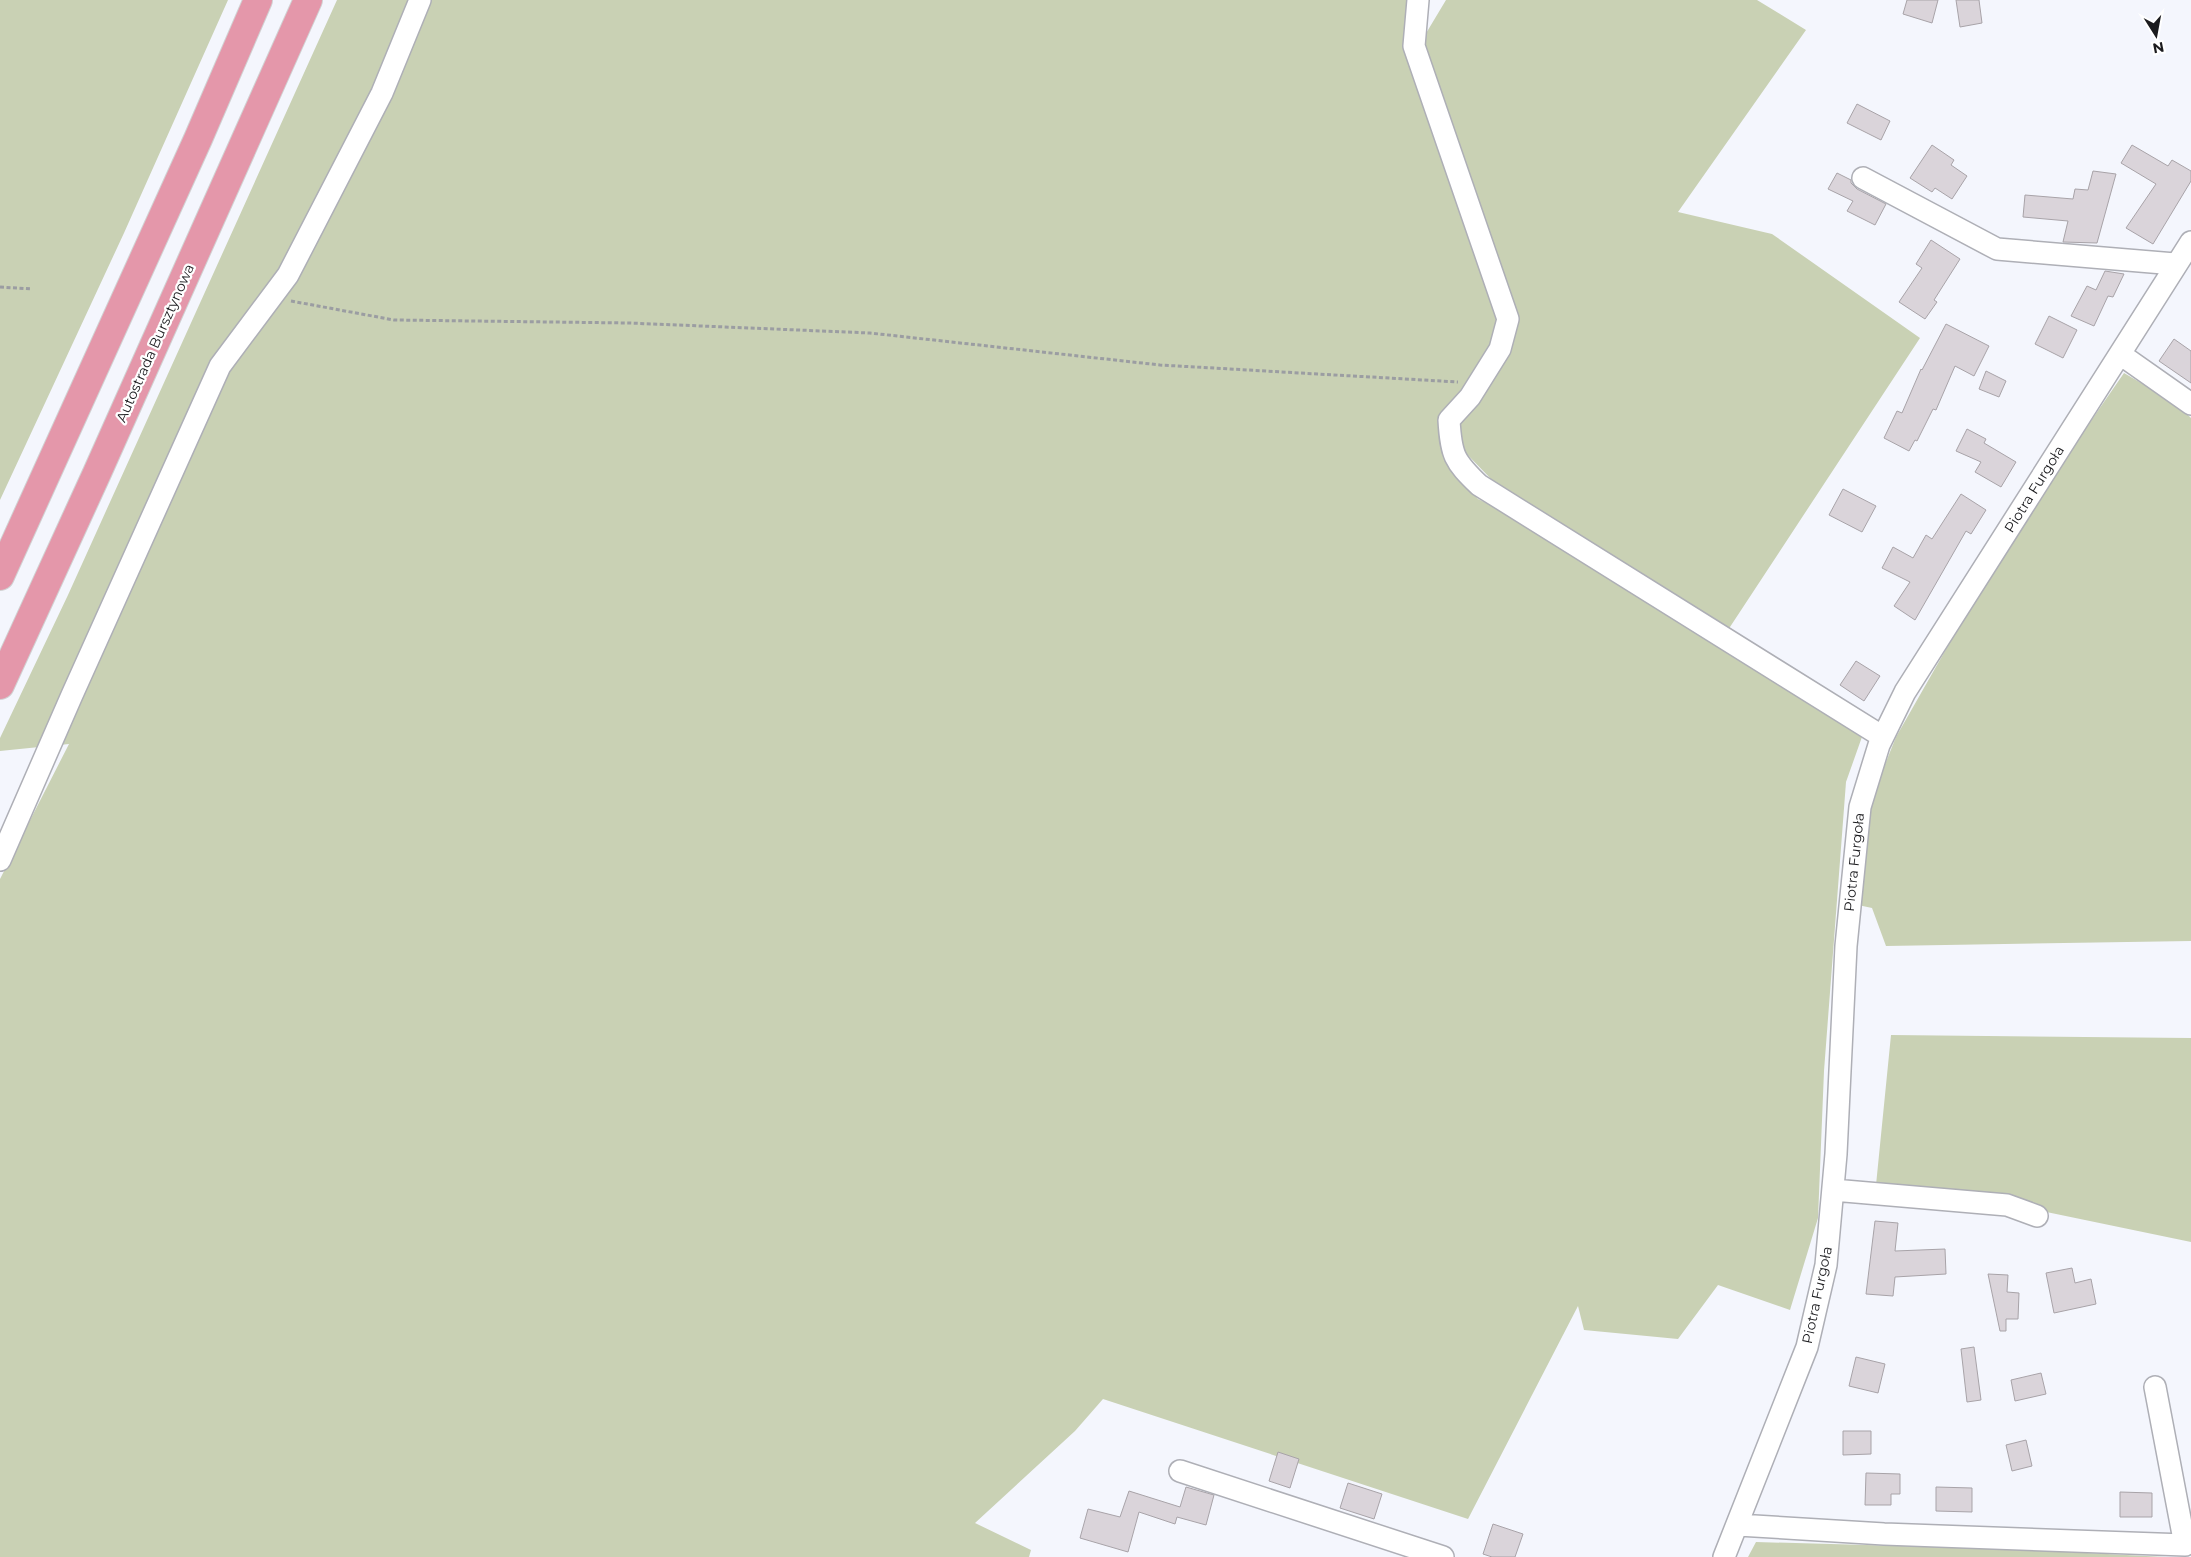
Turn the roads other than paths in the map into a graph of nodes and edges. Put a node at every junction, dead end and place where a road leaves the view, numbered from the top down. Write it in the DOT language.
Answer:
graph roads {
  1 [pos="258,0"];
  2 [pos="308,0"];
  3 [pos="420,0"];
  4 [pos="1418,0"];
  5 [pos="1863,178"];
  6 [pos="2191,242"];
  7 [pos="2175,264"];
  8 [pos="2120,354"];
  9 [pos="2191,404"];
  10 [pos="0,576"];
  11 [pos="0,685"];
  12 [pos="1883,737"];
  13 [pos="0,860"];
  14 [pos="1833,1190"];
  15 [pos="2037,1216"];
  16 [pos="2155,1387"];
  17 [pos="1180,1471"];
  18 [pos="1738,1525"];
  19 [pos="1443,1557"];
  20 [pos="1724,1557"];
  1 -- 10 [label="highway"];
  2 -- 11 [label="highway, Autostrada Bursztynowa"];
  3 -- 13 [label="street"];
  4 -- 12 [label="street"];
  5 -- 7 [label="street"];
  6 -- 7 [label="street, Piotra Furgoła"];
  7 -- 8 [label="street, Piotra Furgoła"];
  8 -- 9 [label="street"];
  8 -- 12 [label="street, Piotra Furgoła"];
  12 -- 14 [label="street, Piotra Furgoła"];
  14 -- 15 [label="street"];
  14 -- 18 [label="street, Piotra Furgoła"];
  16 -- 18 [label="street"];
  17 -- 19 [label="street"];
  18 -- 20 [label="street, Piotra Furgoła"];
}
